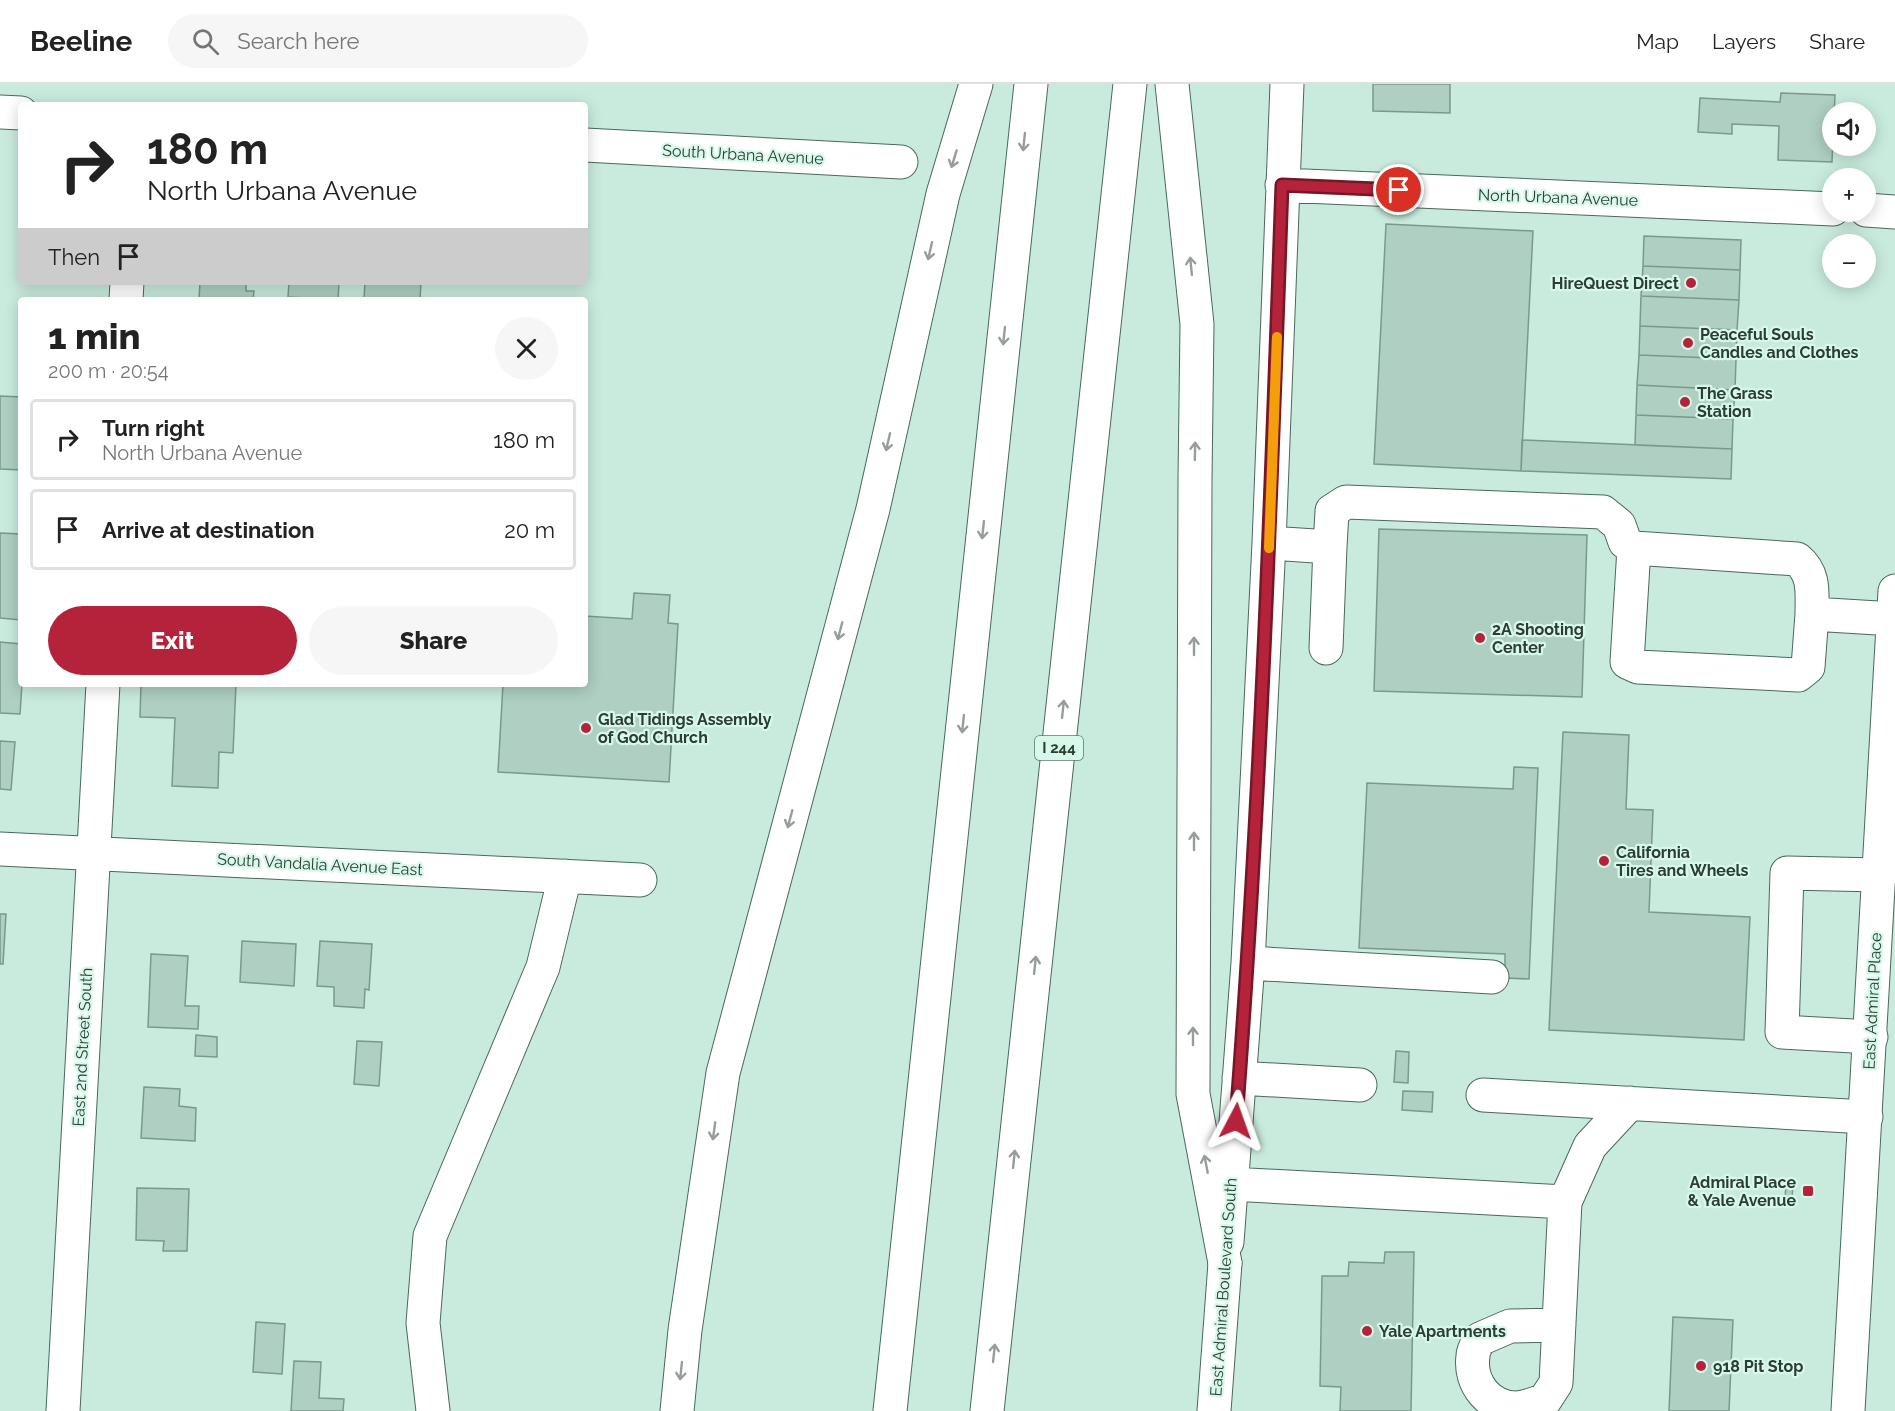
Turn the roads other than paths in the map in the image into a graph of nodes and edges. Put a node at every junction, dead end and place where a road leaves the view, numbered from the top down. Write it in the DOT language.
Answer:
graph roads {
  1 [pos="976,84"];
  2 [pos="1031,84"];
  3 [pos="1130,84"];
  4 [pos="1172,84"];
  5 [pos="1287,84"];
  6 [pos="0,112"];
  7 [pos="18,113"];
  8 [pos="588,145"];
  9 [pos="901,162"];
  10 [pos="1282,185"];
  11 [pos="1822,209"];
  12 [pos="1876,211"];
  13 [pos="1895,212"];
  14 [pos="1269,543"];
  15 [pos="1330,546"];
  16 [pos="1634,548"];
  17 [pos="1894,605"];
  18 [pos="1812,614"];
  19 [pos="1326,648"];
  20 [pos="103,687"];
  21 [pos="1891,733"];
  22 [pos="0,849"];
  23 [pos="92,854"];
  24 [pos="1880,875"];
  25 [pos="565,876"];
  26 [pos="640,880"];
  27 [pos="1248,963"];
  28 [pos="1492,977"];
  29 [pos="1870,1037"];
  30 [pos="1239,1078"];
  31 [pos="1360,1085"];
  32 [pos="1483,1095"];
  33 [pos="1630,1103"];
  34 [pos="1866,1117"];
  35 [pos="1230,1184"];
  36 [pos="1565,1202"];
  37 [pos="1225,1263"];
  38 [pos="1559,1325"];
  39 [pos="63,1411"];
  40 [pos="433,1411"];
  41 [pos="677,1411"];
  42 [pos="890,1411"];
  43 [pos="987,1411"];
  44 [pos="1214,1411"];
  45 [pos="1848,1411"];
  1 -- 41 [label="main road, one-way"];
  2 -- 42 [label="main road, one-way"];
  43 -- 3 [label="main road, I 244, one-way"];
  37 -- 4 [label="main road, one-way"];
  5 -- 10 [label="main road, East Admiral Boulevard South"];
  6 -- 7 [label="main road"];
  8 -- 9 [label="main road, South Urbana Avenue"];
  10 -- 11 [label="main road, North Urbana Avenue"];
  10 -- 14 [label="main road, East Admiral Boulevard South"];
  12 -- 13 [label="main road"];
  14 -- 15 [label="main road"];
  14 -- 27 [label="main road, East Admiral Boulevard South"];
  15 -- 16 [label="main road"];
  15 -- 19 [label="main road"];
  16 -- 18 [label="main road"];
  16 -- 18 [label="main road"];
  17 -- 18 [label="main road"];
  17 -- 21 [label="main road, East Admiral Place"];
  20 -- 23 [label="main road, East 2nd Street South"];
  21 -- 24 [label="main road, East Admiral Place"];
  22 -- 23 [label="main road, South Vandalia Avenue East"];
  23 -- 25 [label="main road, South Vandalia Avenue East"];
  23 -- 39 [label="main road, East 2nd Street South"];
  24 -- 29 [label="main road, East Admiral Place"];
  24 -- 29 [label="main road"];
  25 -- 26 [label="main road, South Vandalia Avenue East"];
  25 -- 40 [label="main road"];
  27 -- 28 [label="main road"];
  27 -- 30 [label="main road, East Admiral Boulevard South"];
  29 -- 34 [label="main road, East Admiral Place"];
  30 -- 31 [label="main road"];
  30 -- 35 [label="main road, East Admiral Boulevard South"];
  32 -- 33 [label="main road"];
  33 -- 34 [label="main road"];
  33 -- 36 [label="main road"];
  34 -- 45 [label="main road, East Admiral Place"];
  35 -- 36 [label="main road"];
  35 -- 37 [label="main road, East Admiral Boulevard South"];
  36 -- 38 [label="main road"];
  37 -- 44 [label="main road, East Admiral Boulevard South"];
}
